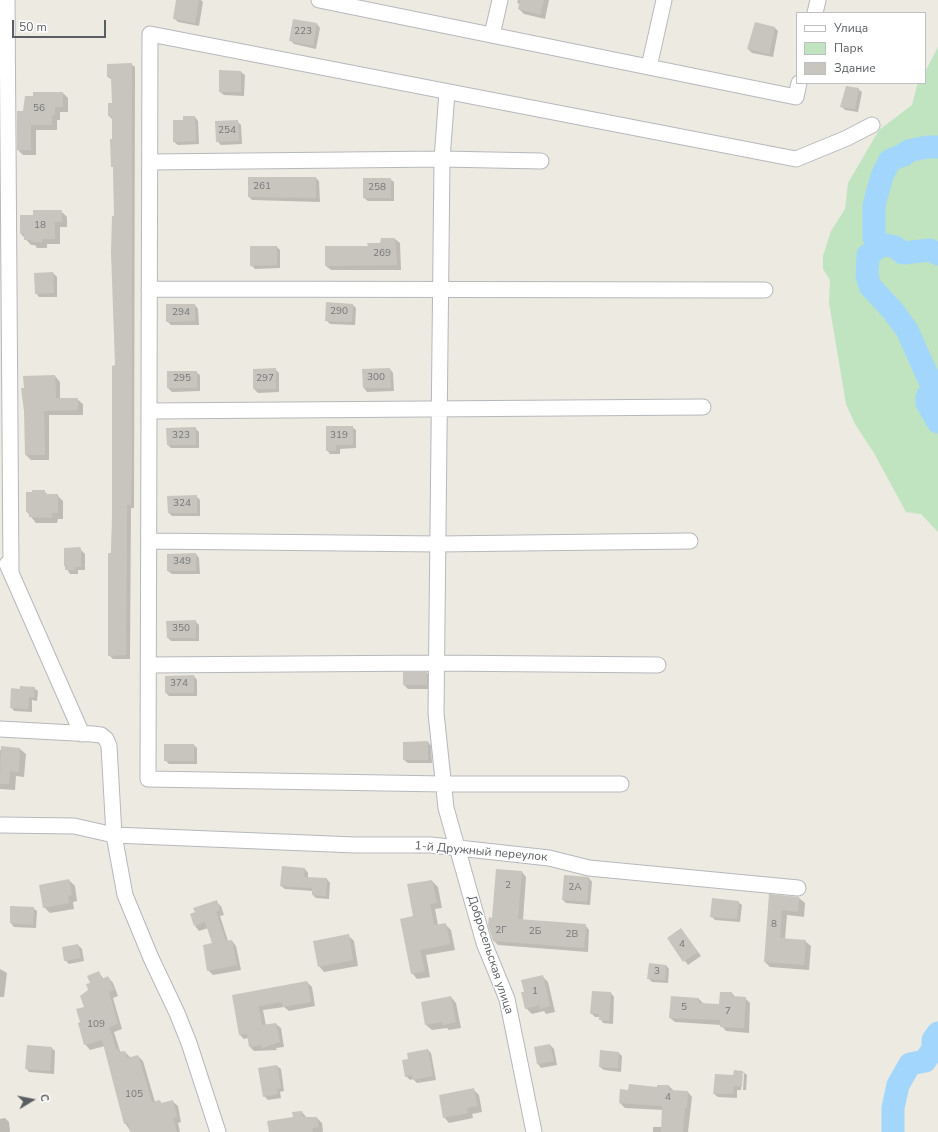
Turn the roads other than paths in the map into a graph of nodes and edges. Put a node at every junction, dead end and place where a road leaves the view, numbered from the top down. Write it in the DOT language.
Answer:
graph roads {
  1 [pos="7,0"];
  2 [pos="500,0"];
  3 [pos="664,0"];
  4 [pos="818,0"];
  5 [pos="329,1"];
  6 [pos="815,12"];
  7 [pos="3,34"];
  8 [pos="492,35"];
  9 [pos="649,67"];
  10 [pos="800,84"];
  11 [pos="447,92"];
  12 [pos="872,125"];
  13 [pos="442,159"];
  14 [pos="541,161"];
  15 [pos="150,162"];
  16 [pos="149,290"];
  17 [pos="765,290"];
  18 [pos="440,291"];
  19 [pos="4,299"];
  20 [pos="703,407"];
  21 [pos="439,408"];
  22 [pos="149,411"];
  23 [pos="149,541"];
  24 [pos="690,541"];
  25 [pos="438,544"];
  26 [pos="0,548"];
  27 [pos="4,570"];
  28 [pos="437,663"];
  29 [pos="149,665"];
  30 [pos="658,665"];
  31 [pos="0,728"];
  32 [pos="82,734"];
  33 [pos="444,784"];
  34 [pos="622,784"];
  35 [pos="0,825"];
  36 [pos="114,835"];
  37 [pos="456,849"];
  38 [pos="798,888"];
  39 [pos="218,1132"];
  40 [pos="534,1132"];
  1 -- 7 [label="street"];
  2 -- 8 [label="street"];
  3 -- 9 [label="street"];
  4 -- 6 [label="street"];
  5 -- 8 [label="street"];
  7 -- 19 [label="street"];
  8 -- 9 [label="street"];
  9 -- 10 [label="street"];
  11 -- 12 [label="street"];
  11 -- 13 [label="street, Добросельская улица"];
  11 -- 15 [label="street"];
  13 -- 14 [label="street"];
  13 -- 15 [label="street"];
  13 -- 18 [label="street, Добросельская улица"];
  15 -- 16 [label="street"];
  16 -- 18 [label="street"];
  16 -- 22 [label="street"];
  17 -- 18 [label="street"];
  18 -- 21 [label="street, Добросельская улица"];
  19 -- 27 [label="street"];
  20 -- 21 [label="street"];
  21 -- 22 [label="street"];
  21 -- 25 [label="street, Добросельская улица"];
  22 -- 23 [label="street"];
  23 -- 25 [label="street"];
  23 -- 29 [label="street"];
  24 -- 25 [label="street"];
  25 -- 28 [label="street, Добросельская улица"];
  26 -- 27 [label="street"];
  27 -- 32 [label="street"];
  28 -- 29 [label="street"];
  28 -- 30 [label="street"];
  28 -- 33 [label="street, Добросельская улица"];
  29 -- 33 [label="street"];
  31 -- 32 [label="street"];
  32 -- 36 [label="street"];
  33 -- 34 [label="street"];
  33 -- 37 [label="street, Добросельская улица"];
  35 -- 36 [label="street, 1-й Дружный переулок"];
  36 -- 37 [label="street, 1-й Дружный переулок"];
  36 -- 39 [label="street"];
  37 -- 38 [label="street, 1-й Дружный переулок"];
  37 -- 40 [label="street, Добросельская улица"];
}
